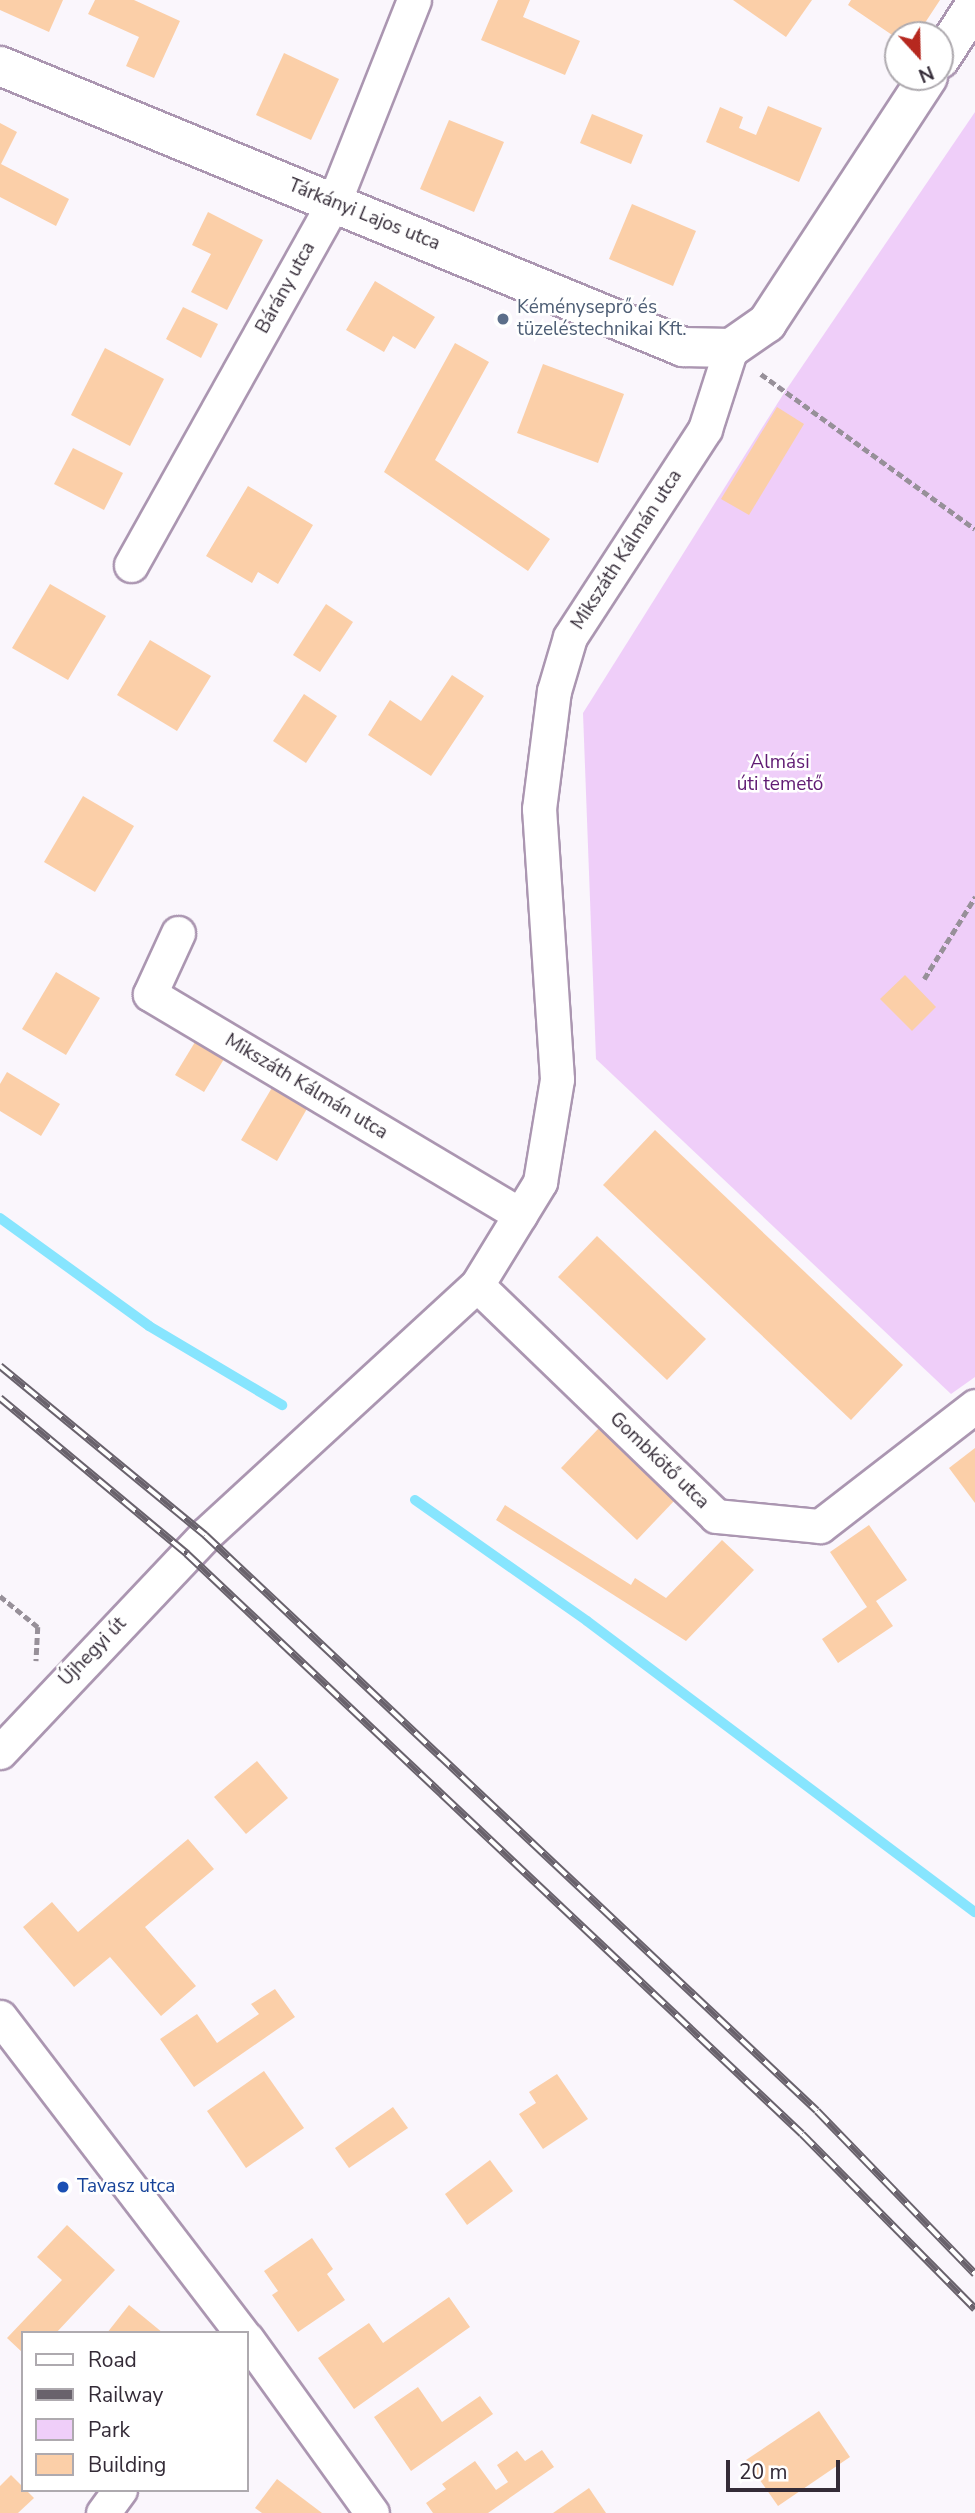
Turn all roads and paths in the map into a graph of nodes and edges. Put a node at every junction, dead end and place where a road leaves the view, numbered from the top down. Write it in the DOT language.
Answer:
graph roads {
  1 [pos="414,0"];
  2 [pos="975,5"];
  3 [pos="954,37"];
  4 [pos="0,66"];
  5 [pos="919,91"];
  6 [pos="334,202"];
  7 [pos="731,348"];
  8 [pos="975,529"];
  9 [pos="131,565"];
  10 [pos="975,897"];
  11 [pos="178,933"];
  12 [pos="924,979"];
  13 [pos="520,1215"];
  14 [pos="477,1285"];
  15 [pos="975,1406"];
  16 [pos="187,1554"];
  17 [pos="0,1596"];
  18 [pos="32,1717"];
  19 [pos="0,1752"];
  20 [pos="0,2017"];
  21 [pos="239,2331"];
  22 [pos="248,2343"];
  23 [pos="119,2492"];
  24 [pos="103,2513"];
  25 [pos="372,2513"];
  1 -- 6 [label="street, Bárány utca"];
  2 -- 3 [label="street"];
  4 -- 6 [label="street, Tárkányi Lajos utca"];
  5 -- 7 [label="street"];
  6 -- 7 [label="street, Tárkányi Lajos utca"];
  6 -- 9 [label="street, Bárány utca"];
  7 -- 8 [label="path"];
  7 -- 13 [label="street, Mikszáth Kálmán utca"];
  10 -- 12 [label="path"];
  11 -- 13 [label="street, Mikszáth Kálmán utca"];
  13 -- 14 [label="street, Mikszáth Kálmán utca"];
  14 -- 15 [label="street, Gombkötő utca"];
  14 -- 16 [label="street, Mikszáth Kálmán utca"];
  16 -- 18 [label="street, Újhegyi út"];
  17 -- 18 [label="path"];
  18 -- 19 [label="street, Újhegyi út"];
  20 -- 21 [label="street"];
  22 -- 25 [label="street"];
  23 -- 24 [label="street"];
}
